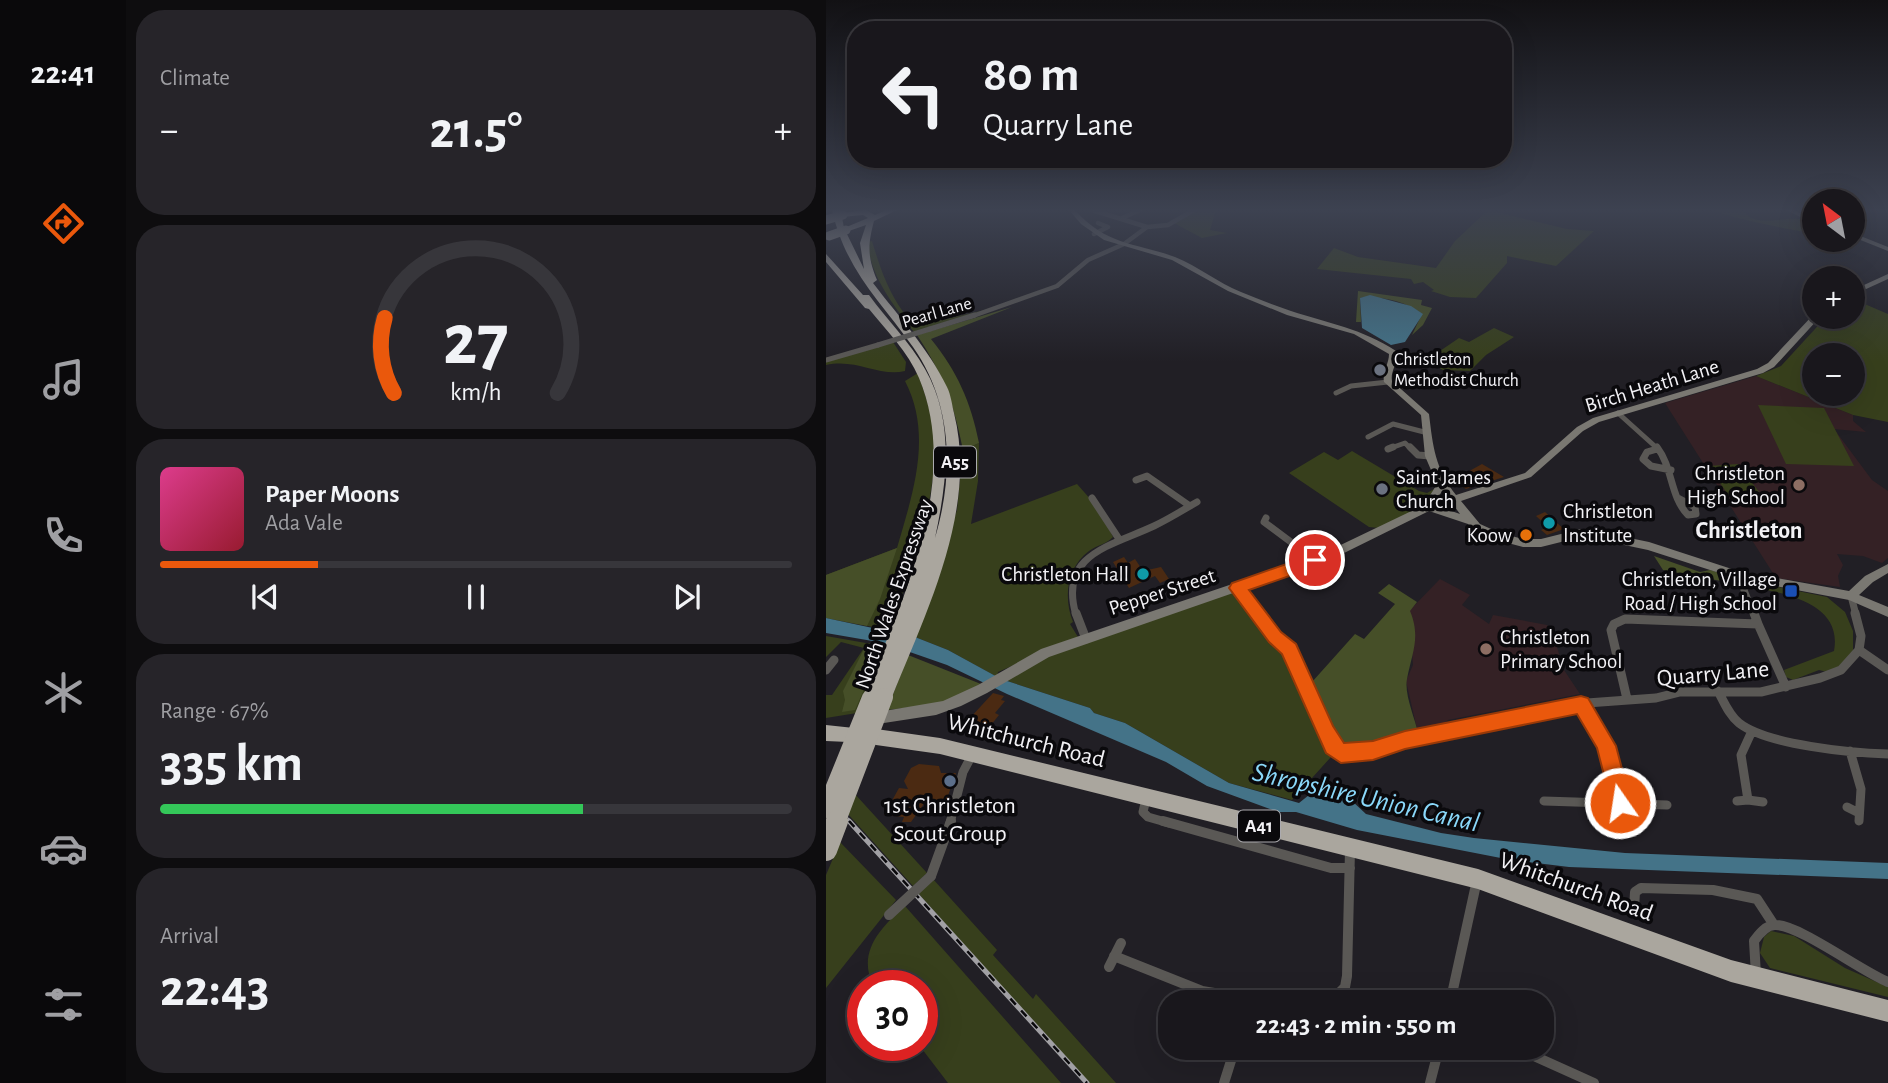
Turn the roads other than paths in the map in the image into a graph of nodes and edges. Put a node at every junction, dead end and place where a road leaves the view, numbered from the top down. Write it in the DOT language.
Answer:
graph roads {
  1 [pos="829,261"];
  2 [pos="844,261"];
  3 [pos="853,261"];
  4 [pos="866,261"];
  5 [pos="1086,261"];
  6 [pos="1178,261"];
  7 [pos="1888,276"];
  8 [pos="1865,287"];
  9 [pos="887,317"];
  10 [pos="1805,329"];
  11 [pos="826,360"];
  12 [pos="1388,382"];
  13 [pos="1336,393"];
  14 [pos="1618,413"];
  15 [pos="1428,433"];
  16 [pos="1381,438"];
  17 [pos="1388,449"];
  18 [pos="1657,449"];
  19 [pos="1430,456"];
  20 [pos="1671,470"];
  21 [pos="1136,480"];
  22 [pos="1442,484"];
  23 [pos="1092,498"];
  24 [pos="1678,498"];
  25 [pos="1454,500"];
  26 [pos="1429,507"];
  27 [pos="1266,518"];
  28 [pos="1471,521"];
  29 [pos="1119,539"];
  30 [pos="1315,560"];
  31 [pos="1888,568"];
  32 [pos="1738,575"];
  33 [pos="1238,588"];
  34 [pos="1851,596"];
  35 [pos="1888,612"];
  36 [pos="1758,624"];
  37 [pos="1086,639"];
  38 [pos="1858,650"];
  39 [pos="1888,670"];
  40 [pos="1786,687"];
  41 [pos="1718,691"];
  42 [pos="877,698"];
  43 [pos="1627,699"];
  44 [pos="1581,704"];
  45 [pos="884,717"];
  46 [pos="1752,731"];
  47 [pos="826,733"];
  48 [pos="848,734"];
  49 [pos="876,737"];
  50 [pos="1850,751"];
  51 [pos="972,754"];
  52 [pos="1888,754"];
  53 [pos="1146,798"];
  54 [pos="1544,801"];
  55 [pos="1763,802"];
  56 [pos="1620,803"];
  57 [pos="1667,805"];
  58 [pos="1847,807"];
  59 [pos="826,809"];
  60 [pos="1350,847"];
  61 [pos="826,850"];
  62 [pos="1350,867"];
  63 [pos="1478,879"];
  64 [pos="1634,909"];
  65 [pos="889,915"];
  66 [pos="1774,925"];
  67 [pos="1121,943"];
  68 [pos="1756,979"];
  69 [pos="1888,982"];
  70 [pos="1199,990"];
  71 [pos="1343,990"];
  72 [pos="1453,990"];
  73 [pos="1888,1011"];
  74 [pos="1231,1060"];
  75 [pos="1436,1060"];
  76 [pos="1543,1060"];
  77 [pos="1224,1083"];
  78 [pos="1430,1083"];
  79 [pos="1594,1083"];
  1 -- 9 [label="highway"];
  2 -- 9 [label="highway, North Wales Expressway / A55"];
  3 -- 9 [label="highway, North Wales Expressway / A55"];
  4 -- 9 [label="highway"];
  5 -- 11 [label="street, Pearl Lane, bridge"];
  6 -- 12 [label="street"];
  7 -- 8 [label="street"];
  9 -- 42 [label="highway, North Wales Expressway / A55"];
  10 -- 14 [label="street, Birch Heath Lane"];
  12 -- 13 [label="street"];
  12 -- 15 [label="street"];
  14 -- 18 [label="street"];
  14 -- 25 [label="street, Birch Heath Lane"];
  15 -- 16 [label="street"];
  15 -- 19 [label="street"];
  17 -- 19 [label="street"];
  18 -- 20 [label="street"];
  18 -- 20 [label="street"];
  19 -- 22 [label="street"];
  20 -- 24 [label="street"];
  21 -- 29 [label="street"];
  22 -- 25 [label="street"];
  22 -- 26 [label="street"];
  23 -- 29 [label="street"];
  25 -- 26 [label="street, Pepper Street"];
  25 -- 28 [label="street"];
  26 -- 28 [label="street"];
  26 -- 30 [label="street, Pepper Street"];
  27 -- 30 [label="street"];
  28 -- 32 [label="street"];
  29 -- 37 [label="street"];
  30 -- 33 [label="street, Pepper Street"];
  31 -- 34 [label="street"];
  32 -- 34 [label="street"];
  32 -- 36 [label="street"];
  33 -- 37 [label="street, Pepper Street"];
  33 -- 44 [label="street, Quarry Lane"];
  34 -- 35 [label="street"];
  34 -- 38 [label="street"];
  36 -- 40 [label="street"];
  36 -- 43 [label="street"];
  37 -- 45 [label="street, Pepper Street"];
  38 -- 39 [label="street"];
  38 -- 40 [label="street, Quarry Lane"];
  40 -- 41 [label="street, Quarry Lane"];
  41 -- 43 [label="street, Quarry Lane"];
  41 -- 46 [label="street"];
  42 -- 59 [label="highway, North Wales Expressway / A55, bridge"];
  42 -- 61 [label="highway, North Wales Expressway / A55, bridge"];
  43 -- 44 [label="street, Quarry Lane"];
  44 -- 56 [label="street"];
  46 -- 50 [label="street"];
  46 -- 55 [label="street"];
  47 -- 48 [label="highway"];
  49 -- 51 [label="highway, Whitchurch Road / A41"];
  50 -- 52 [label="street"];
  50 -- 58 [label="street"];
  51 -- 53 [label="highway, Whitchurch Road / A41"];
  51 -- 65 [label="street, bridge"];
  53 -- 60 [label="highway, Whitchurch Road / A41"];
  53 -- 62 [label="street"];
  54 -- 56 [label="street"];
  56 -- 57 [label="street"];
  60 -- 62 [label="street"];
  60 -- 63 [label="highway, Whitchurch Road / A41"];
  62 -- 71 [label="street"];
  63 -- 68 [label="highway, Whitchurch Road / A41"];
  63 -- 72 [label="street"];
  64 -- 66 [label="street"];
  66 -- 68 [label="street"];
  66 -- 69 [label="street"];
  67 -- 70 [label="street"];
  68 -- 73 [label="highway, Whitchurch Road / A41"];
  74 -- 77 [label="street"];
  75 -- 78 [label="street"];
  76 -- 79 [label="street"];
}
